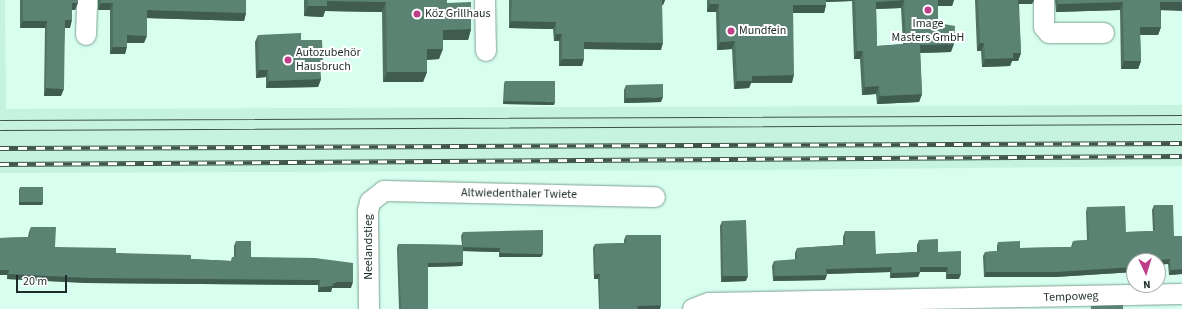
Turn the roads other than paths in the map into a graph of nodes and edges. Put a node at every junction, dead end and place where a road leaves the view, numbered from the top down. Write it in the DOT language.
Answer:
graph roads {
  1 [pos="87,0"];
  2 [pos="485,0"];
  3 [pos="1044,0"];
  4 [pos="1104,33"];
  5 [pos="86,35"];
  6 [pos="486,51"];
  7 [pos="384,191"];
  8 [pos="655,197"];
  9 [pos="1176,299"];
  10 [pos="1133,302"];
  11 [pos="1020,304"];
  12 [pos="695,307"];
  13 [pos="369,309"];
  1 -- 5 [label="street"];
  2 -- 6 [label="street"];
  3 -- 4 [label="street"];
  7 -- 8 [label="street, Altwiedenthaler Twiete"];
  7 -- 13 [label="street, Neelandstieg"];
  9 -- 10 [label="street, Tempoweg"];
  10 -- 11 [label="street, Tempoweg"];
  11 -- 12 [label="street, Tempoweg"];
}
